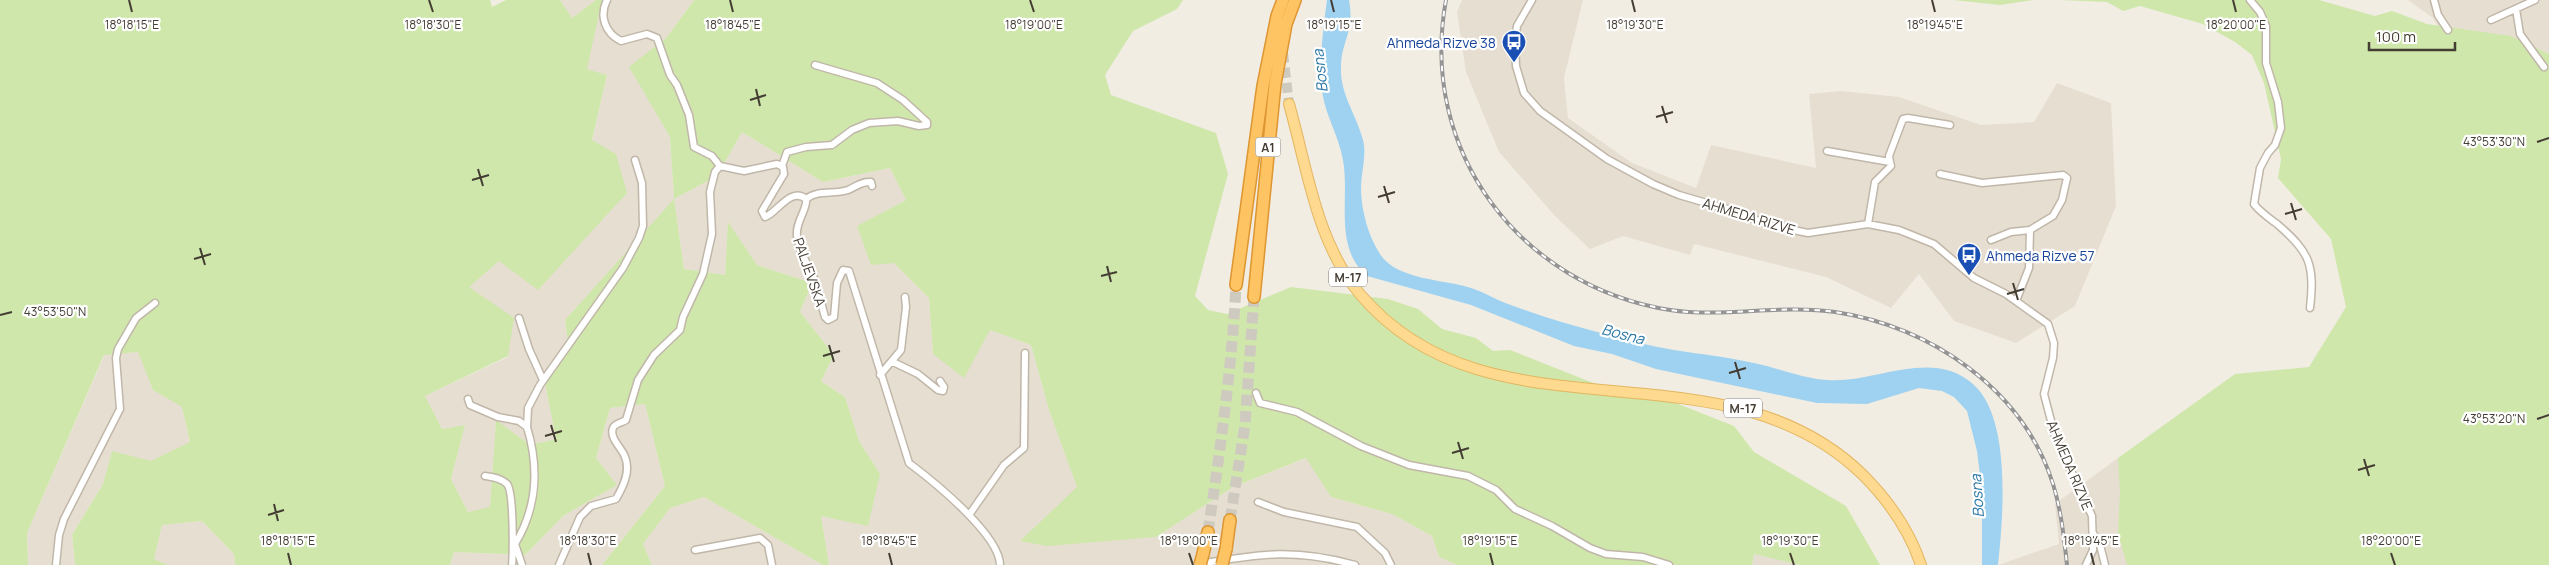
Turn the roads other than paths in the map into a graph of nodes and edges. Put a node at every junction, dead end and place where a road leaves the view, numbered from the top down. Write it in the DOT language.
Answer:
graph roads {
  1 [pos="607,0"];
  2 [pos="1283,0"];
  3 [pos="1295,0"];
  4 [pos="1532,0"];
  5 [pos="2250,0"];
  6 [pos="2434,0"];
  7 [pos="2535,0"];
  8 [pos="2516,9"];
  9 [pos="2491,20"];
  10 [pos="2448,30"];
  11 [pos="815,66"];
  12 [pos="2544,67"];
  13 [pos="1289,104"];
  14 [pos="1950,125"];
  15 [pos="1827,151"];
  16 [pos="635,160"];
  17 [pos="1890,162"];
  18 [pos="720,166"];
  19 [pos="782,166"];
  20 [pos="1940,174"];
  21 [pos="872,186"];
  22 [pos="806,199"];
  23 [pos="1868,224"];
  24 [pos="2030,230"];
  25 [pos="1991,240"];
  26 [pos="1236,285"];
  27 [pos="905,296"];
  28 [pos="1254,297"];
  29 [pos="2016,300"];
  30 [pos="155,303"];
  31 [pos="2310,308"];
  32 [pos="520,318"];
  33 [pos="1025,354"];
  34 [pos="893,362"];
  35 [pos="880,375"];
  36 [pos="543,380"];
  37 [pos="940,382"];
  38 [pos="1256,393"];
  39 [pos="468,399"];
  40 [pos="527,428"];
  41 [pos="485,476"];
  42 [pos="1258,502"];
  43 [pos="969,515"];
  44 [pos="1230,520"];
  45 [pos="1208,532"];
  46 [pos="2092,532"];
  47 [pos="514,544"];
  48 [pos="695,550"];
  49 [pos="1202,559"];
  50 [pos="56,565"];
  51 [pos="512,565"];
  52 [pos="522,565"];
  53 [pos="559,565"];
  54 [pos="772,565"];
  55 [pos="1000,565"];
  56 [pos="1196,565"];
  57 [pos="1222,565"];
  58 [pos="1356,565"];
  59 [pos="1391,565"];
  60 [pos="1669,565"];
  61 [pos="1922,565"];
  62 [pos="2086,565"];
  63 [pos="2105,565"];
  1 -- 18 [label="street"];
  2 -- 26 [label="highway, A1"];
  3 -- 28 [label="highway, A1"];
  4 -- 23 [label="street, AHMEDA RIZVE"];
  5 -- 31 [label="street"];
  6 -- 10 [label="street"];
  7 -- 8 [label="street"];
  8 -- 9 [label="street"];
  8 -- 12 [label="street"];
  11 -- 19 [label="street"];
  13 -- 61 [label="main road, M-17"];
  14 -- 17 [label="street"];
  15 -- 17 [label="street"];
  16 -- 36 [label="street"];
  17 -- 23 [label="street"];
  18 -- 19 [label="street"];
  18 -- 53 [label="street"];
  19 -- 22 [label="street"];
  20 -- 24 [label="street"];
  21 -- 22 [label="street"];
  22 -- 35 [label="street, PALJEVSKA"];
  23 -- 29 [label="street, AHMEDA RIZVE"];
  24 -- 25 [label="street"];
  24 -- 29 [label="street"];
  27 -- 34 [label="street"];
  29 -- 46 [label="street, AHMEDA RIZVE"];
  30 -- 50 [label="street"];
  32 -- 36 [label="street"];
  33 -- 43 [label="street"];
  34 -- 35 [label="street"];
  34 -- 37 [label="street"];
  35 -- 43 [label="street, PALJEVSKA"];
  36 -- 40 [label="street"];
  38 -- 60 [label="street"];
  39 -- 40 [label="street"];
  40 -- 47 [label="street"];
  41 -- 47 [label="street"];
  42 -- 59 [label="street"];
  43 -- 55 [label="street, PALJEVSKA"];
  44 -- 57 [label="highway, bridge"];
  45 -- 49 [label="highway"];
  46 -- 62 [label="street, AHMEDA RIZVE"];
  46 -- 63 [label="street"];
  47 -- 51 [label="street"];
  47 -- 52 [label="street"];
  48 -- 54 [label="street"];
  56 -- 58 [label="street"];
}
